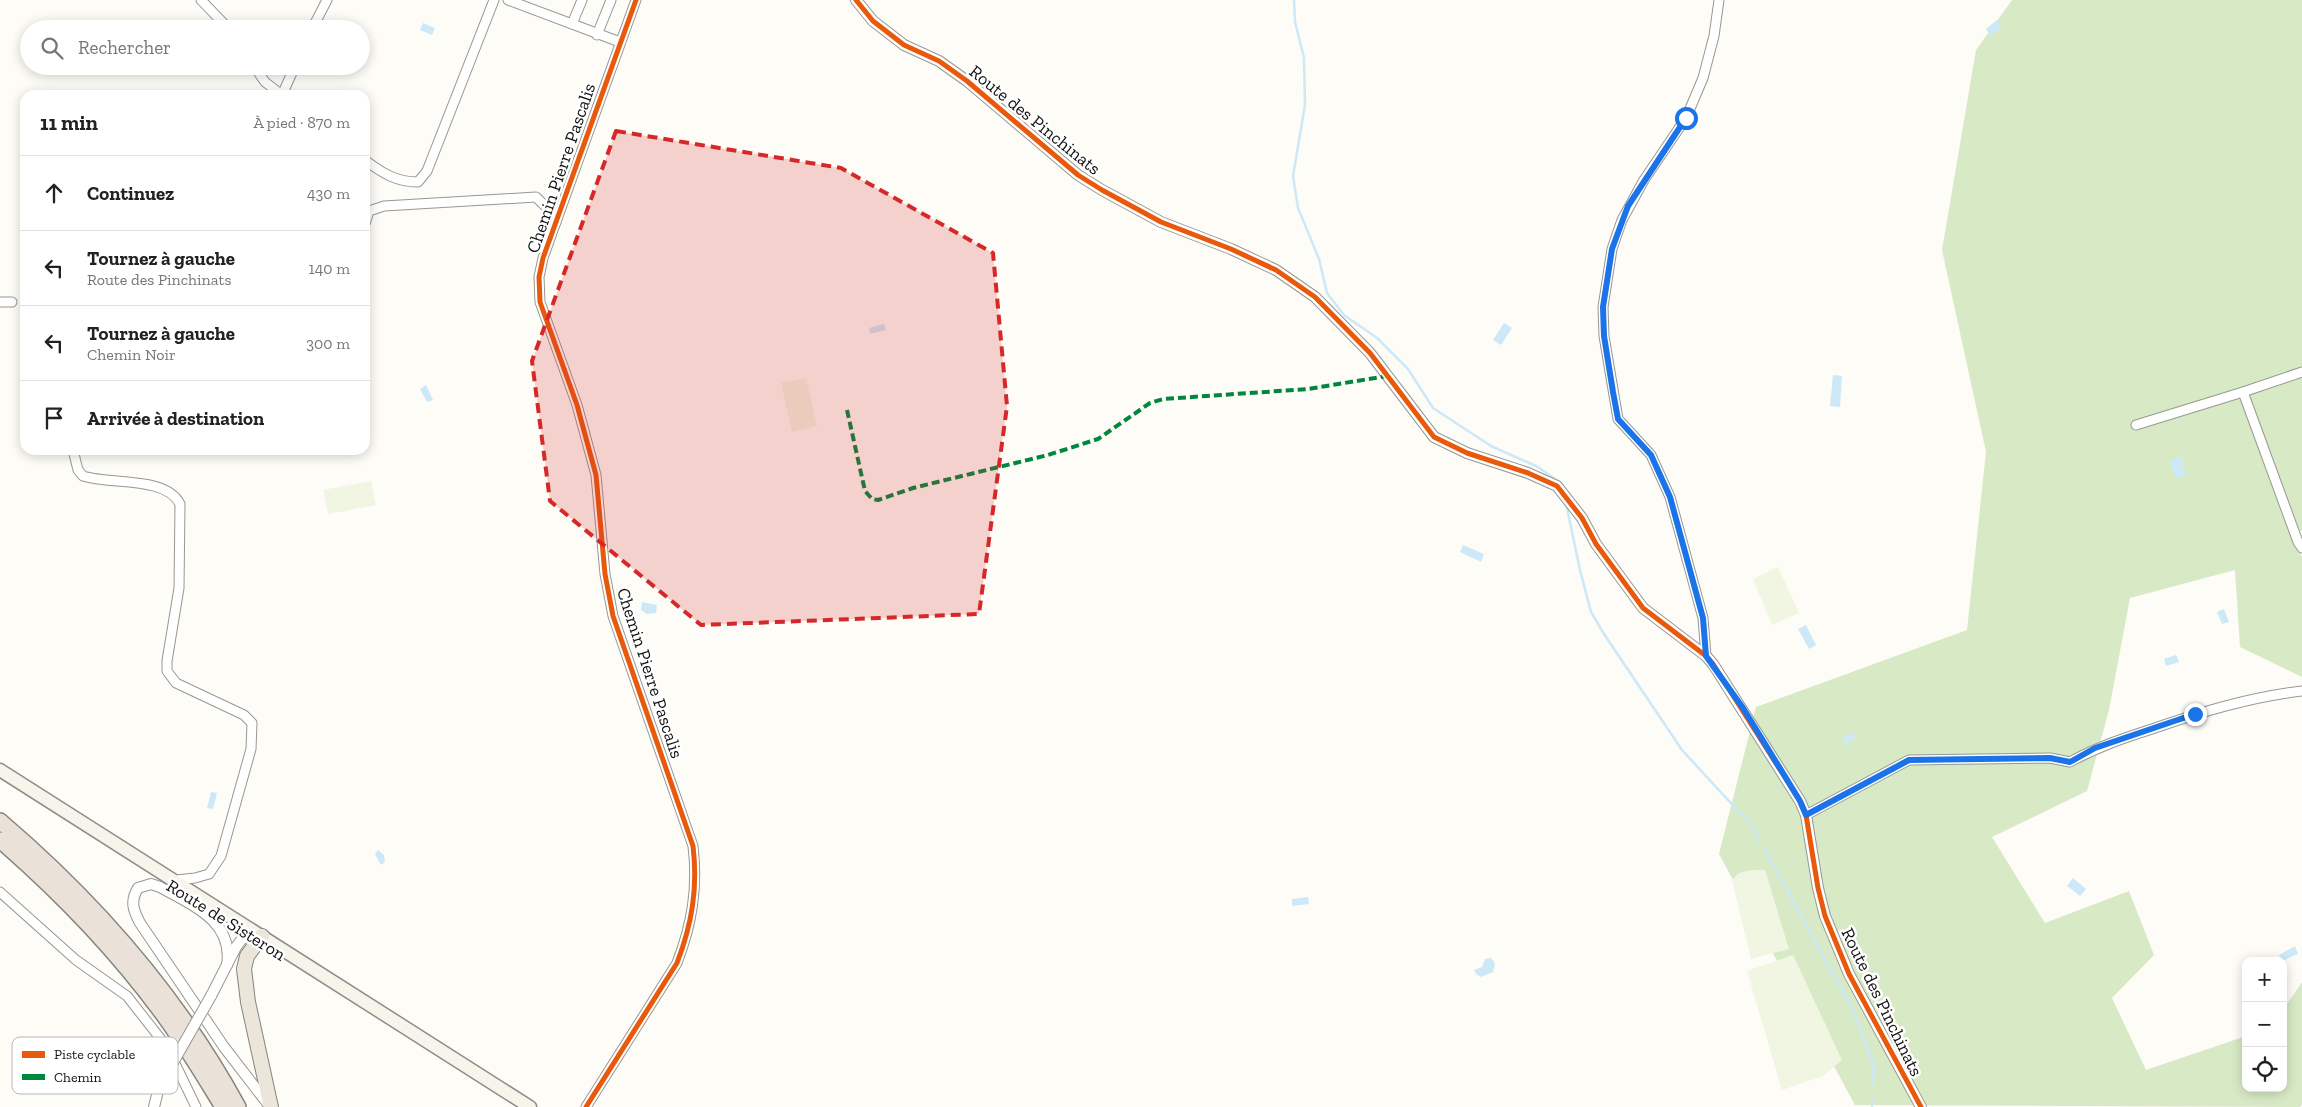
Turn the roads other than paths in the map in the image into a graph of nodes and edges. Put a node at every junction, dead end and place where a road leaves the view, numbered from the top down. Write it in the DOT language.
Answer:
graph roads {
  1 [pos="201,0"];
  2 [pos="327,0"];
  3 [pos="493,0"];
  4 [pos="508,0"];
  5 [pos="582,0"];
  6 [pos="611,0"];
  7 [pos="636,0"];
  8 [pos="856,0"];
  9 [pos="1719,0"];
  10 [pos="220,20"];
  11 [pos="317,20"];
  12 [pos="572,24"];
  13 [pos="597,35"];
  14 [pos="620,42"];
  15 [pos="260,75"];
  16 [pos="291,75"];
  17 [pos="275,90"];
  18 [pos="284,90"];
  19 [pos="370,164"];
  20 [pos="370,211"];
  21 [pos="556,222"];
  22 [pos="0,302"];
  23 [pos="12,302"];
  24 [pos="2302,372"];
  25 [pos="2243,392"];
  26 [pos="2136,425"];
  27 [pos="74,455"];
  28 [pos="2302,548"];
  29 [pos="1706,656"];
  30 [pos="2302,691"];
  31 [pos="0,770"];
  32 [pos="1806,815"];
  33 [pos="0,821"];
  34 [pos="0,840"];
  35 [pos="115,844"];
  36 [pos="176,880"];
  37 [pos="0,892"];
  38 [pos="254,936"];
  39 [pos="227,965"];
  40 [pos="159,1037"];
  41 [pos="178,1054"];
  42 [pos="178,1070"];
  43 [pos="157,1094"];
  44 [pos="154,1107"];
  45 [pos="196,1107"];
  46 [pos="223,1107"];
  47 [pos="238,1107"];
  48 [pos="270,1107"];
  49 [pos="530,1107"];
  50 [pos="586,1107"];
  51 [pos="1921,1107"];
  1 -- 10 [label="street"];
  2 -- 11 [label="street"];
  3 -- 19 [label="street"];
  4 -- 12 [label="street"];
  5 -- 12 [label="street"];
  6 -- 13 [label="street"];
  7 -- 14 [label="street, Chemin Pierre Pascalis"];
  8 -- 29 [label="street, Route des Pinchinats"];
  9 -- 29 [label="street"];
  12 -- 13 [label="street"];
  13 -- 14 [label="street"];
  14 -- 21 [label="street, Chemin Pierre Pascalis"];
  15 -- 17 [label="street"];
  16 -- 18 [label="street"];
  20 -- 21 [label="street"];
  21 -- 50 [label="street, Chemin Pierre Pascalis"];
  22 -- 23 [label="street"];
  24 -- 25 [label="street"];
  25 -- 26 [label="street"];
  25 -- 28 [label="street"];
  27 -- 36 [label="street"];
  29 -- 32 [label="street, Route des Pinchinats"];
  30 -- 32 [label="street"];
  31 -- 35 [label="main road, Route de Sisteron"];
  32 -- 51 [label="street, Route des Pinchinats"];
  33 -- 47 [label="highway"];
  34 -- 46 [label="highway"];
  35 -- 36 [label="main road, Route de Sisteron"];
  35 -- 38 [label="main road, Route de Sisteron"];
  36 -- 38 [label="main road, Route de Sisteron"];
  37 -- 40 [label="street"];
  38 -- 39 [label="street"];
  38 -- 48 [label="highway"];
  38 -- 49 [label="main road, Route de Sisteron"];
  39 -- 41 [label="street, bridge"];
  39 -- 48 [label="street"];
  42 -- 45 [label="street"];
  43 -- 44 [label="street, bridge"];
}
